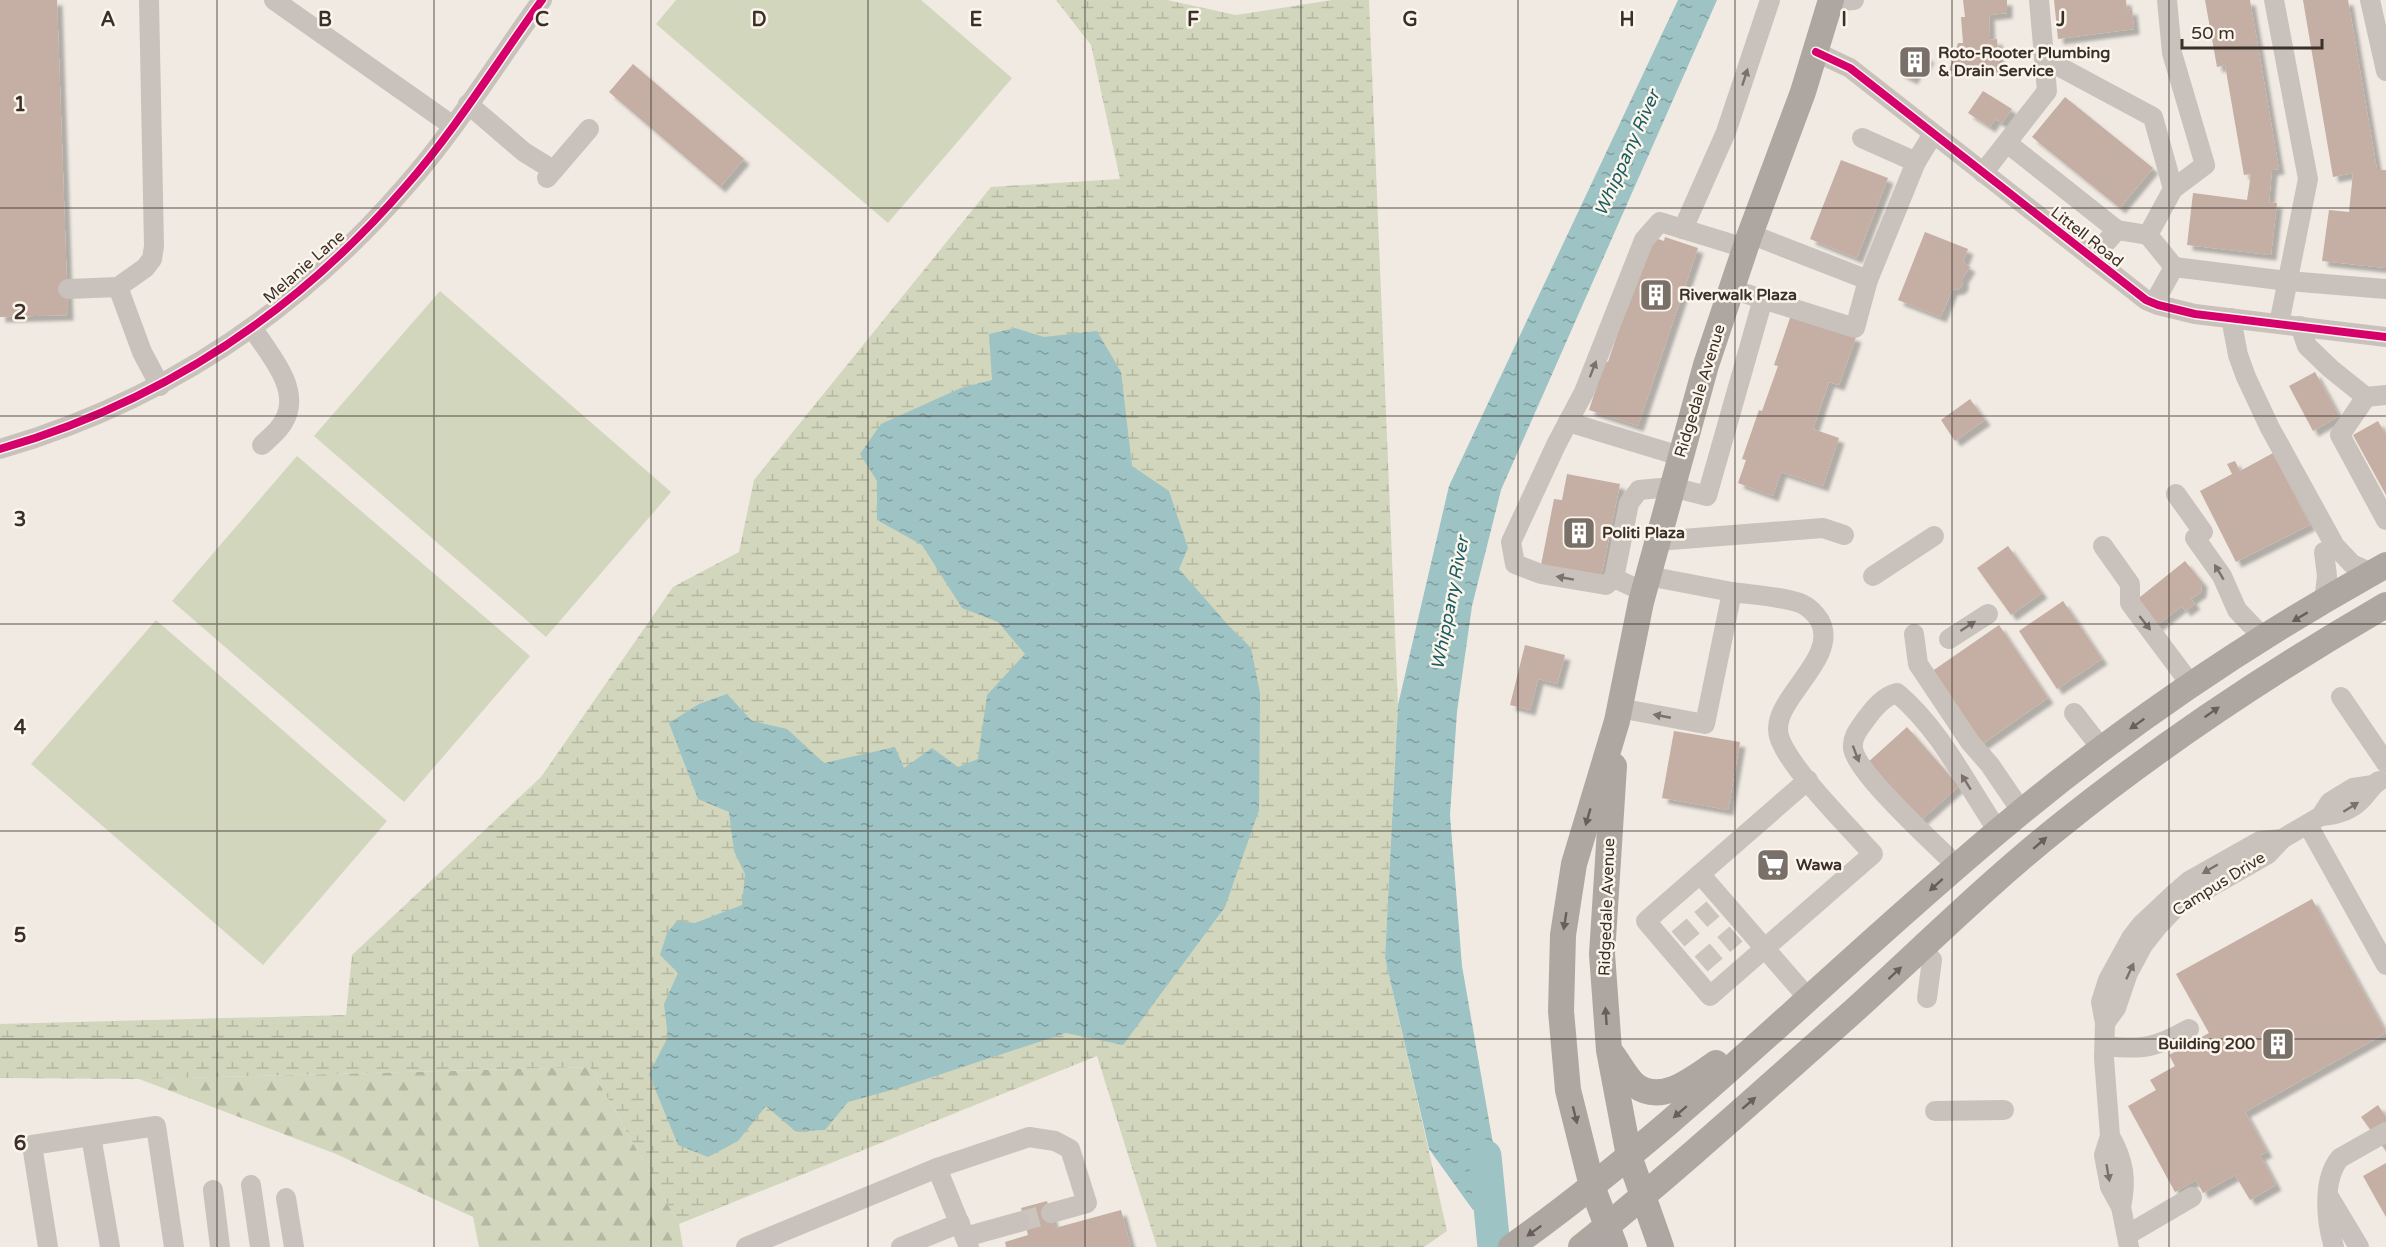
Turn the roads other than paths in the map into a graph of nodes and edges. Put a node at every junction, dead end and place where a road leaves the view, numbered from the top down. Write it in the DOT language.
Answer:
graph roads {
  1 [pos="149,0"];
  2 [pos="274,0"];
  3 [pos="542,0"];
  4 [pos="1770,0"];
  5 [pos="2039,0"];
  6 [pos="2167,0"];
  7 [pos="2274,0"];
  8 [pos="2370,0"];
  9 [pos="1838,1"];
  10 [pos="1816,52"];
  11 [pos="2045,59"];
  12 [pos="2386,71"];
  13 [pos="468,104"];
  14 [pos="453,126"];
  15 [pos="589,129"];
  16 [pos="1933,134"];
  17 [pos="1862,138"];
  18 [pos="2007,142"];
  19 [pos="1916,162"];
  20 [pos="1983,173"];
  21 [pos="2173,189"];
  22 [pos="1683,229"];
  23 [pos="2117,230"];
  24 [pos="2148,235"];
  25 [pos="1748,241"];
  26 [pos="2092,258"];
  27 [pos="2174,267"];
  28 [pos="1868,280"];
  29 [pos="2288,281"];
  30 [pos="118,287"];
  31 [pos="68,289"];
  32 [pos="1731,289"];
  33 [pos="2386,290"];
  34 [pos="1763,299"];
  35 [pos="2154,303"];
  36 [pos="2231,318"];
  37 [pos="2279,324"];
  38 [pos="2300,326"];
  39 [pos="252,329"];
  40 [pos="2386,337"];
  41 [pos="160,386"];
  42 [pos="2376,396"];
  43 [pos="1568,422"];
  44 [pos="262,445"];
  45 [pos="0,449"];
  46 [pos="1680,456"];
  47 [pos="1672,487"];
  48 [pos="2176,494"];
  49 [pos="2386,520"];
  50 [pos="1844,535"];
  51 [pos="1934,536"];
  52 [pos="1657,541"];
  53 [pos="2103,546"];
  54 [pos="2329,549"];
  55 [pos="2379,569"];
  56 [pos="1873,576"];
  57 [pos="1614,578"];
  58 [pos="1646,584"];
  59 [pos="1732,592"];
  60 [pos="2324,602"];
  61 [pos="2386,605"];
  62 [pos="1988,614"];
  63 [pos="1914,634"];
  64 [pos="2264,638"];
  65 [pos="1949,639"];
  66 [pos="2192,686"];
  67 [pos="2341,697"];
  68 [pos="2074,713"];
  69 [pos="1618,715"];
  70 [pos="2102,749"];
  71 [pos="2386,763"];
  72 [pos="1808,780"];
  73 [pos="2379,780"];
  74 [pos="2022,812"];
  75 [pos="2315,820"];
  76 [pos="1998,831"];
  77 [pos="1957,866"];
  78 [pos="1700,874"];
  79 [pos="1922,948"];
  80 [pos="1765,949"];
  81 [pos="2386,964"];
  82 [pos="1808,998"];
  83 [pos="1927,998"];
  84 [pos="2189,1029"];
  85 [pos="2104,1046"];
  86 [pos="1755,1047"];
  87 [pos="1609,1050"];
  88 [pos="2004,1110"];
  89 [pos="1935,1111"];
  90 [pos="2386,1132"];
  91 [pos="92,1136"];
  92 [pos="1629,1156"];
  93 [pos="937,1168"];
  94 [pos="251,1185"];
  95 [pos="1592,1186"];
  96 [pos="213,1190"];
  97 [pos="1642,1197"];
  98 [pos="2192,1197"];
  99 [pos="2329,1197"];
  100 [pos="286,1198"];
  101 [pos="1051,1213"];
  102 [pos="1019,1222"];
  103 [pos="965,1236"];
  104 [pos="1611,1237"];
  105 [pos="2128,1241"];
  106 [pos="48,1247"];
  107 [pos="110,1247"];
  108 [pos="174,1247"];
  109 [pos="220,1247"];
  110 [pos="260,1247"];
  111 [pos="294,1247"];
  112 [pos="746,1247"];
  113 [pos="901,1247"];
  114 [pos="1511,1247"];
  115 [pos="1581,1247"];
  116 [pos="1661,1247"];
  117 [pos="2334,1247"];
  118 [pos="2359,1247"];
  1 -- 30 [label="street"];
  2 -- 14 [label="street"];
  3 -- 13 [label="street, Melanie Lane"];
  22 -- 4 [label="street, one-way"];
  5 -- 11 [label="street"];
  6 -- 21 [label="street"];
  7 -- 29 [label="street"];
  8 -- 12 [label="street"];
  9 -- 10 [label="main road, Ridgedale Avenue"];
  10 -- 16 [label="street, Littell Road"];
  10 -- 25 [label="main road, Ridgedale Avenue"];
  11 -- 18 [label="street"];
  11 -- 21 [label="street"];
  13 -- 14 [label="street, Melanie Lane"];
  13 -- 15 [label="street"];
  14 -- 39 [label="street, Melanie Lane"];
  16 -- 19 [label="street"];
  16 -- 20 [label="street, Littell Road"];
  17 -- 19 [label="street"];
  18 -- 20 [label="street"];
  18 -- 23 [label="street"];
  19 -- 28 [label="street"];
  20 -- 26 [label="street, Littell Road"];
  21 -- 24 [label="street"];
  22 -- 25 [label="street"];
  43 -- 22 [label="street, one-way"];
  23 -- 24 [label="street"];
  23 -- 26 [label="street"];
  24 -- 27 [label="street"];
  25 -- 28 [label="street"];
  25 -- 32 [label="main road, Ridgedale Avenue"];
  26 -- 35 [label="street, Littell Road"];
  27 -- 29 [label="street"];
  27 -- 35 [label="street"];
  28 -- 34 [label="street"];
  29 -- 33 [label="street"];
  29 -- 37 [label="street"];
  30 -- 31 [label="street"];
  30 -- 41 [label="street"];
  32 -- 34 [label="street"];
  32 -- 46 [label="main road, Ridgedale Avenue"];
  34 -- 47 [label="street"];
  35 -- 36 [label="street, Littell Road"];
  36 -- 37 [label="street, Littell Road"];
  36 -- 54 [label="street"];
  37 -- 38 [label="street, Littell Road"];
  38 -- 40 [label="street, Littell Road"];
  38 -- 42 [label="street"];
  39 -- 41 [label="street, Melanie Lane"];
  39 -- 44 [label="street"];
  41 -- 45 [label="street, Melanie Lane"];
  42 -- 49 [label="street"];
  43 -- 46 [label="street"];
  57 -- 43 [label="street, one-way"];
  46 -- 47 [label="main road, Ridgedale Avenue"];
  47 -- 52 [label="main road, Ridgedale Avenue"];
  47 -- 57 [label="street"];
  64 -- 48 [label="street, one-way"];
  50 -- 52 [label="street"];
  51 -- 56 [label="street"];
  52 -- 58 [label="main road, Ridgedale Avenue"];
  53 -- 66 [label="street, one-way"];
  54 -- 55 [label="street"];
  54 -- 60 [label="street"];
  55 -- 60 [label="main road"];
  57 -- 58 [label="street"];
  58 -- 59 [label="street"];
  58 -- 69 [label="main road, Ridgedale Avenue"];
  59 -- 69 [label="street, one-way"];
  59 -- 72 [label="street"];
  60 -- 64 [label="main road, one-way"];
  79 -- 61 [label="main road, one-way"];
  65 -- 62 [label="street, one-way"];
  63 -- 74 [label="street"];
  64 -- 66 [label="main road"];
  66 -- 70 [label="main road, one-way"];
  67 -- 71 [label="street"];
  68 -- 70 [label="street"];
  87 -- 69 [label="main road, Ridgedale Avenue, one-way"];
  69 -- 95 [label="main road, Ridgedale Avenue, one-way"];
  70 -- 74 [label="main road"];
  72 -- 78 [label="street"];
  72 -- 80 [label="street"];
  73 -- 75 [label="street, Campus Drive"];
  74 -- 76 [label="main road"];
  75 -- 81 [label="street"];
  75 -- 85 [label="street, Campus Drive"];
  76 -- 77 [label="main road"];
  76 -- 77 [label="street, one-way"];
  77 -- 82 [label="main road, one-way"];
  78 -- 80 [label="street"];
  78 -- 80 [label="street"];
  79 -- 83 [label="street"];
  97 -- 79 [label="main road, one-way"];
  80 -- 82 [label="street"];
  82 -- 86 [label="main road"];
  84 -- 85 [label="street"];
  85 -- 105 [label="street, Campus Drive"];
  86 -- 87 [label="main road"];
  86 -- 92 [label="main road, one-way"];
  87 -- 92 [label="main road, Ridgedale Avenue"];
  88 -- 89 [label="street"];
  90 -- 99 [label="street"];
  91 -- 106 [label="street"];
  91 -- 107 [label="street"];
  91 -- 108 [label="street"];
  92 -- 95 [label="main road"];
  92 -- 97 [label="main road, Ridgedale Avenue"];
  93 -- 101 [label="street"];
  93 -- 103 [label="street"];
  93 -- 112 [label="street"];
  94 -- 110 [label="street"];
  95 -- 104 [label="main road, Ridgedale Avenue"];
  95 -- 114 [label="main road, one-way"];
  96 -- 109 [label="street"];
  97 -- 104 [label="main road"];
  97 -- 116 [label="main road, Ridgedale Avenue"];
  98 -- 105 [label="street"];
  99 -- 117 [label="street"];
  99 -- 118 [label="street"];
  100 -- 111 [label="street"];
  102 -- 103 [label="street"];
  103 -- 113 [label="street"];
  104 -- 115 [label="main road"];
}
